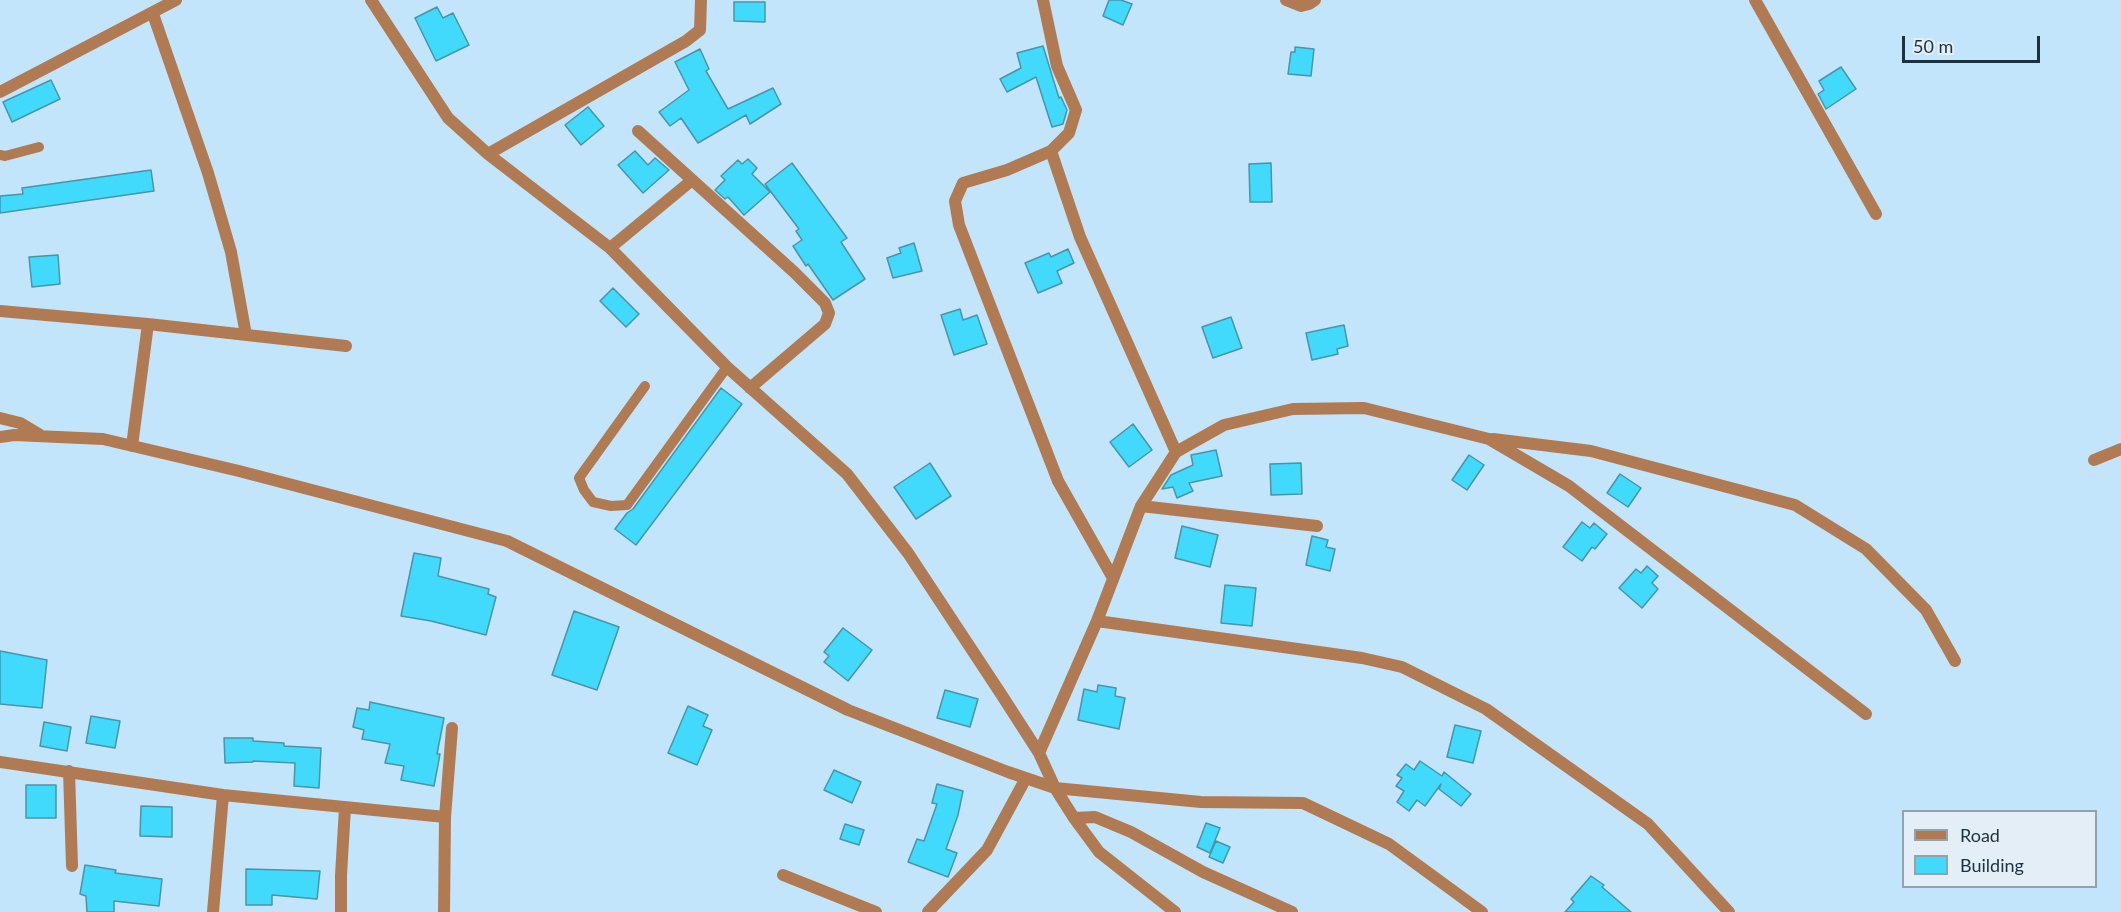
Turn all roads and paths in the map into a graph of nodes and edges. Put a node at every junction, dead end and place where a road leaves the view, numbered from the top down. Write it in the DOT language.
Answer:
graph roads {
  1 [pos="176,0"];
  2 [pos="371,0"];
  3 [pos="701,0"];
  4 [pos="1043,0"];
  5 [pos="1286,0"];
  6 [pos="1315,0"];
  7 [pos="1755,0"];
  8 [pos="153,14"];
  9 [pos="0,92"];
  10 [pos="638,131"];
  11 [pos="39,147"];
  12 [pos="1051,151"];
  13 [pos="488,154"];
  14 [pos="0,155"];
  15 [pos="691,181"];
  16 [pos="1876,214"];
  17 [pos="610,248"];
  18 [pos="0,311"];
  19 [pos="148,324"];
  20 [pos="246,335"];
  21 [pos="346,346"];
  22 [pos="727,367"];
  23 [pos="645,386"];
  24 [pos="750,387"];
  25 [pos="0,418"];
  26 [pos="43,436"];
  27 [pos="0,437"];
  28 [pos="1489,439"];
  29 [pos="132,446"];
  30 [pos="2121,449"];
  31 [pos="1176,453"];
  32 [pos="2094,460"];
  33 [pos="1141,506"];
  34 [pos="1317,526"];
  35 [pos="1113,578"];
  36 [pos="1097,621"];
  37 [pos="1955,661"];
  38 [pos="1866,714"];
  39 [pos="452,728"];
  40 [pos="1039,753"];
  41 [pos="0,762"];
  42 [pos="69,771"];
  43 [pos="1026,778"];
  44 [pos="1055,788"];
  45 [pos="223,795"];
  46 [pos="345,808"];
  47 [pos="445,817"];
  48 [pos="1074,818"];
  49 [pos="72,866"];
  50 [pos="783,875"];
  51 [pos="213,912"];
  52 [pos="341,912"];
  53 [pos="444,912"];
  54 [pos="876,912"];
  55 [pos="928,912"];
  56 [pos="1175,912"];
  57 [pos="1292,912"];
  58 [pos="1482,912"];
  59 [pos="1729,912"];
  1 -- 8 [label="street"];
  2 -- 13 [label="street"];
  3 -- 13 [label="street"];
  4 -- 12 [label="street"];
  5 -- 6 [label="street"];
  7 -- 16 [label="street"];
  8 -- 9 [label="street"];
  8 -- 20 [label="street"];
  10 -- 15 [label="street"];
  11 -- 14 [label="lane"];
  12 -- 31 [label="street"];
  12 -- 35 [label="street"];
  13 -- 17 [label="street"];
  15 -- 17 [label="street"];
  15 -- 24 [label="street"];
  17 -- 22 [label="street"];
  18 -- 19 [label="street"];
  19 -- 20 [label="street"];
  19 -- 29 [label="street"];
  20 -- 21 [label="street"];
  22 -- 23 [label="lane"];
  22 -- 24 [label="street"];
  24 -- 40 [label="street"];
  25 -- 26 [label="street"];
  26 -- 27 [label="street"];
  26 -- 29 [label="street"];
  28 -- 31 [label="street"];
  28 -- 37 [label="street"];
  28 -- 38 [label="street"];
  29 -- 43 [label="street"];
  30 -- 32 [label="street"];
  31 -- 33 [label="street"];
  33 -- 34 [label="street"];
  33 -- 35 [label="street"];
  35 -- 36 [label="street"];
  36 -- 40 [label="street"];
  36 -- 59 [label="street"];
  39 -- 47 [label="street"];
  40 -- 44 [label="street"];
  41 -- 42 [label="street"];
  42 -- 45 [label="street"];
  42 -- 49 [label="street"];
  43 -- 44 [label="street"];
  43 -- 55 [label="street"];
  44 -- 48 [label="street"];
  44 -- 58 [label="street"];
  45 -- 46 [label="street"];
  45 -- 51 [label="street"];
  46 -- 47 [label="street"];
  46 -- 52 [label="street"];
  47 -- 53 [label="street"];
  48 -- 56 [label="street"];
  48 -- 57 [label="street"];
  50 -- 54 [label="street"];
}
